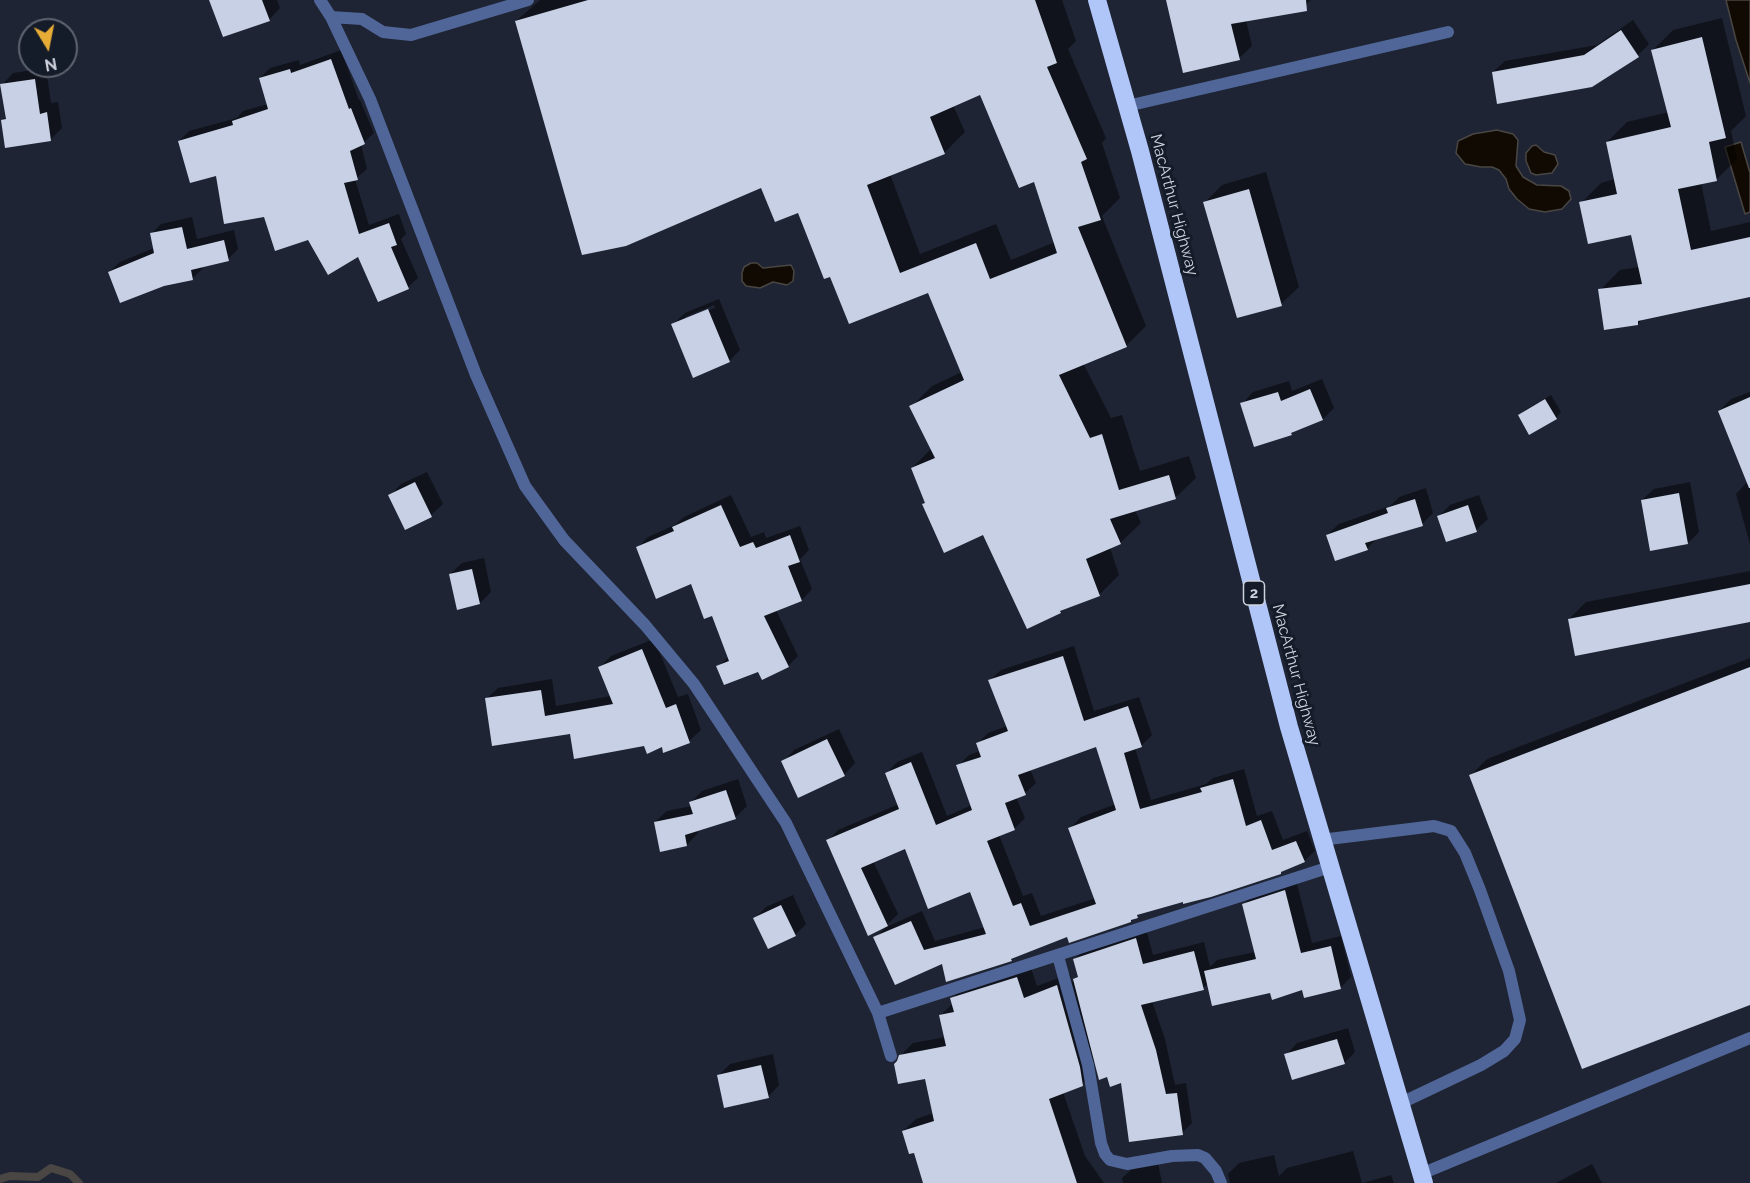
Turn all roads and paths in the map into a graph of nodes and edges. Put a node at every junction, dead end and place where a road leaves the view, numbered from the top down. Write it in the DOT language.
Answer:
graph roads {
  1 [pos="320,0"];
  2 [pos="528,0"];
  3 [pos="1097,0"];
  4 [pos="331,17"];
  5 [pos="1448,32"];
  6 [pos="1127,106"];
  7 [pos="1321,840"];
  8 [pos="1330,867"];
  9 [pos="1058,956"];
  10 [pos="878,1013"];
  11 [pos="1750,1038"];
  12 [pos="891,1056"];
  13 [pos="1401,1103"];
  14 [pos="1423,1178"];
  15 [pos="1221,1183"];
  1 -- 4 [label="street"];
  2 -- 4 [label="street"];
  3 -- 6 [label="highway, MacArthur Highway / 2"];
  4 -- 10 [label="street"];
  5 -- 6 [label="street"];
  6 -- 7 [label="highway, MacArthur Highway / 2"];
  7 -- 8 [label="highway, MacArthur Highway / 2"];
  7 -- 13 [label="street"];
  8 -- 9 [label="street"];
  8 -- 13 [label="highway, MacArthur Highway / 2"];
  9 -- 10 [label="street"];
  9 -- 15 [label="street"];
  10 -- 12 [label="street"];
  11 -- 14 [label="street"];
  13 -- 14 [label="highway, MacArthur Highway / 2"];
}
